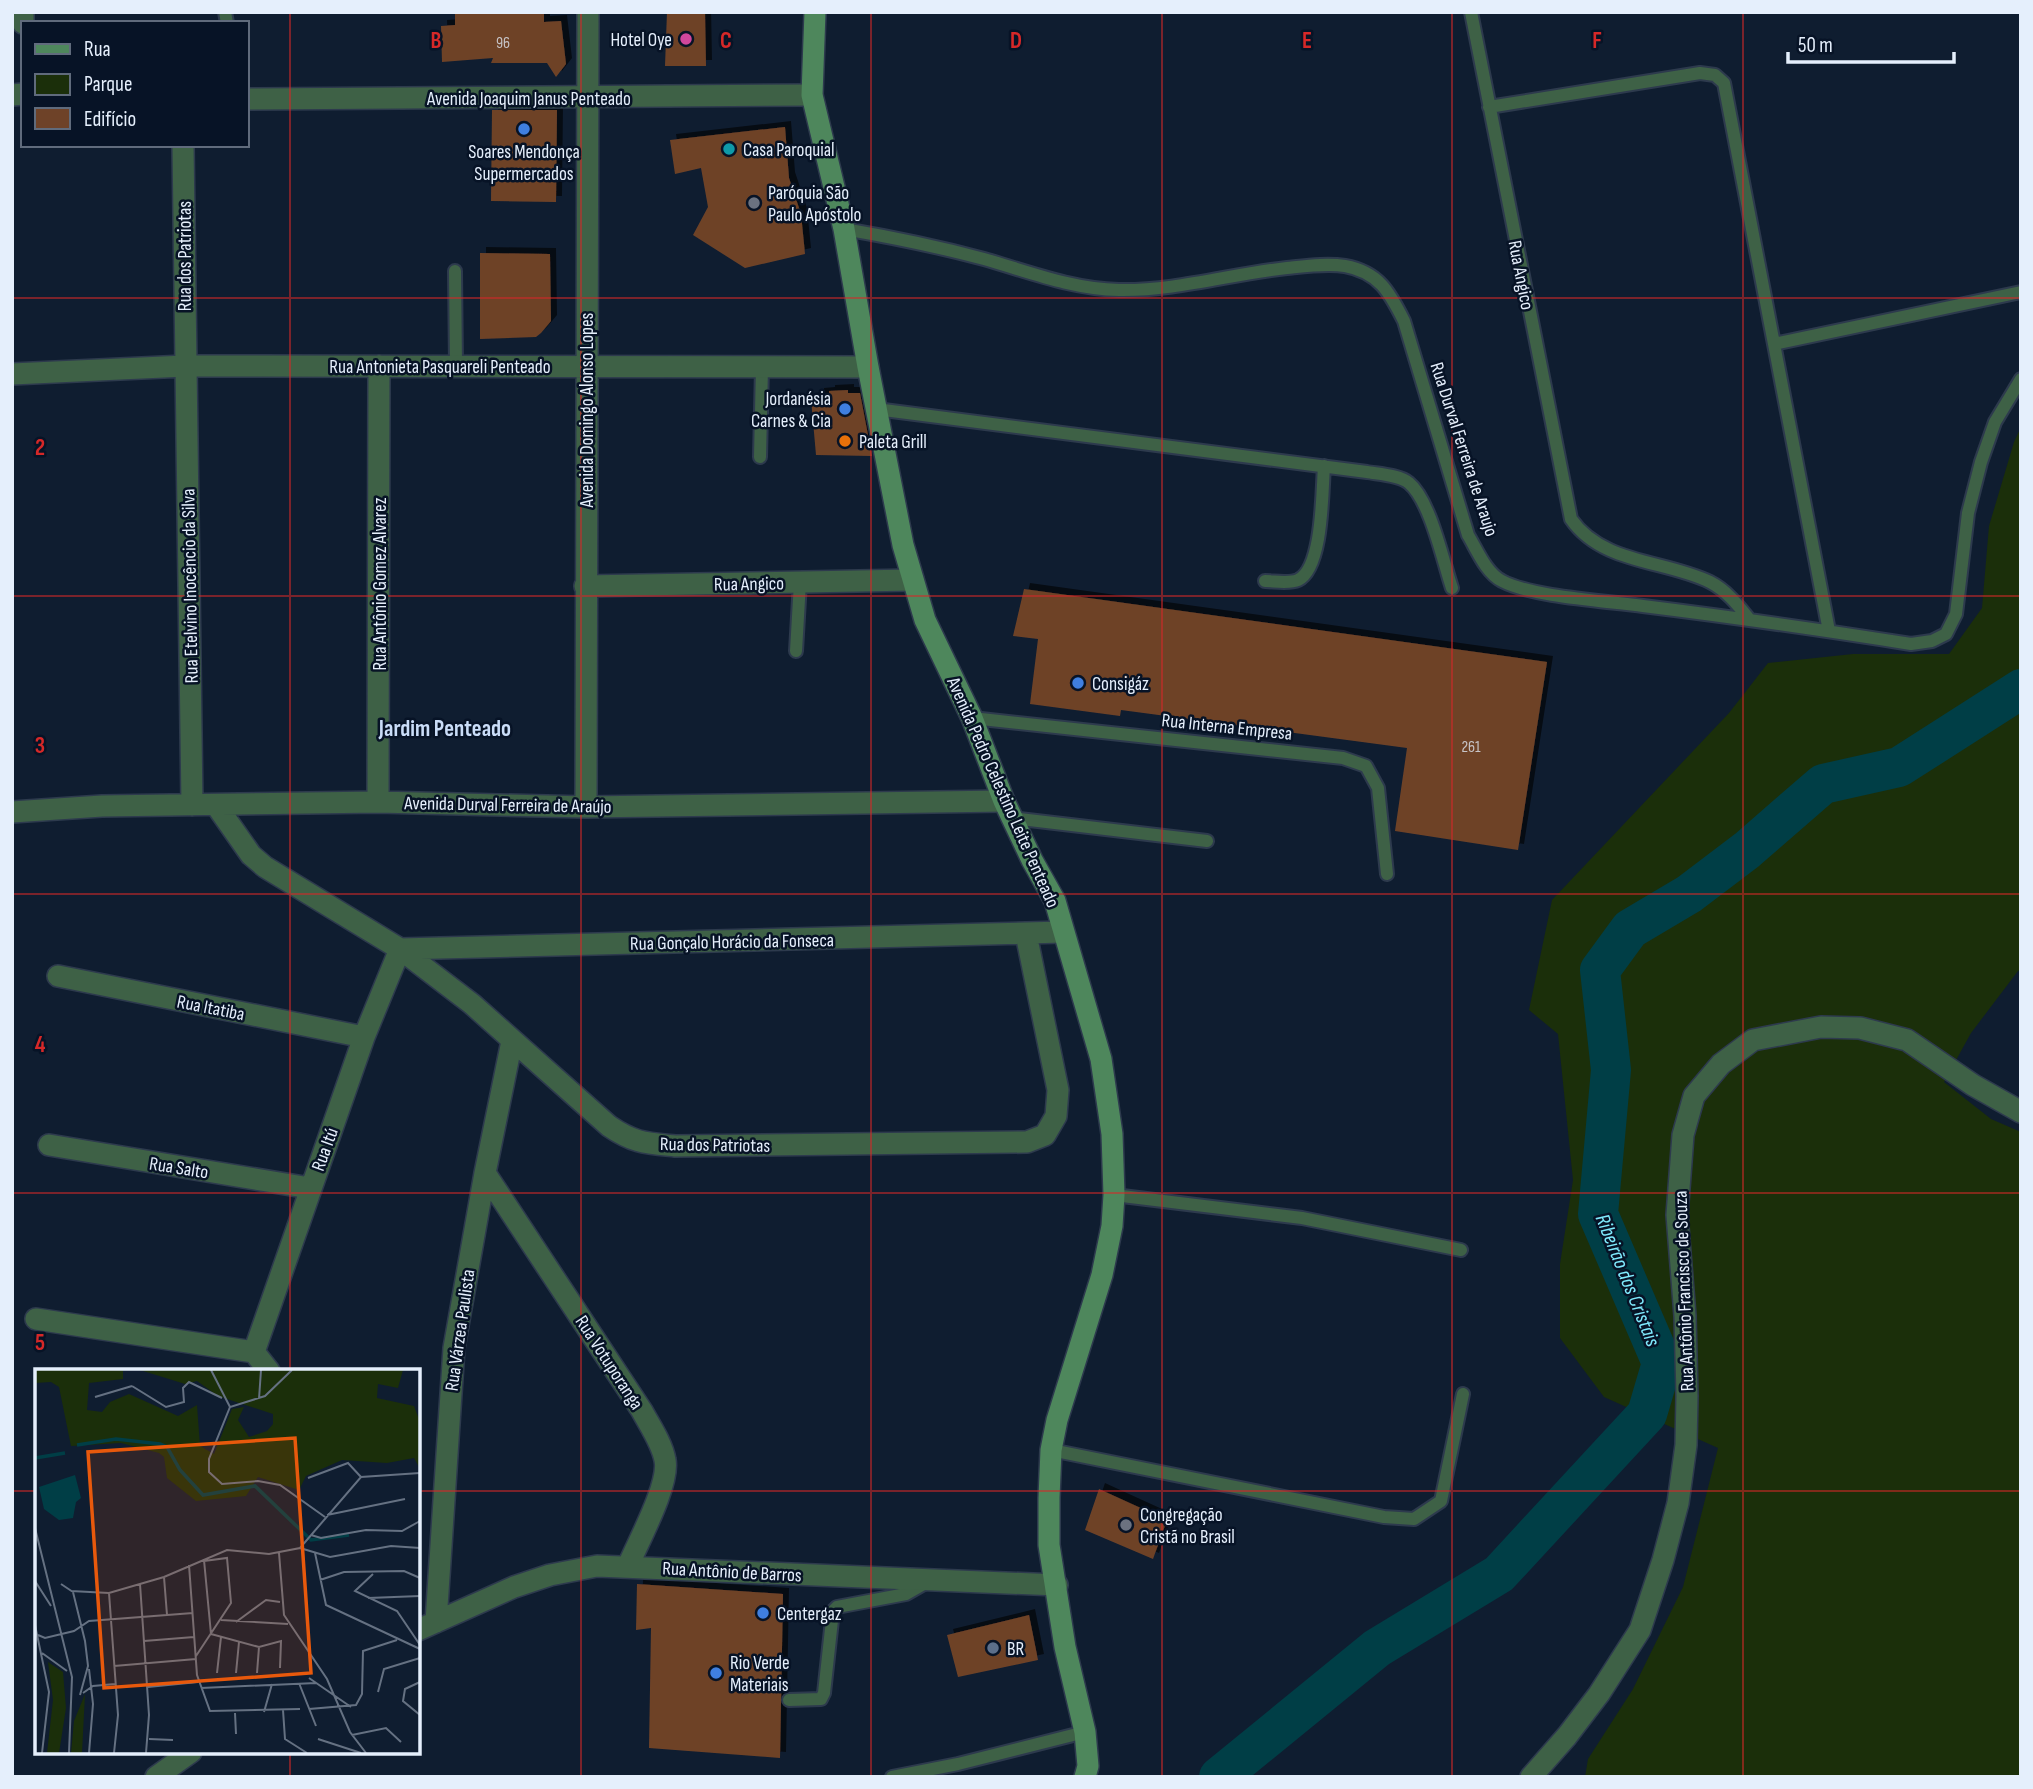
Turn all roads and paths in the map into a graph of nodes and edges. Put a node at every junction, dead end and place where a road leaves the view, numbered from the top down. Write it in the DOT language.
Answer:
graph roads {
  1 [pos="588,12"];
  2 [pos="815,12"];
  3 [pos="1471,12"];
  4 [pos="812,94"];
  5 [pos="589,98"];
  6 [pos="248,99"];
  7 [pos="1489,107"];
  8 [pos="184,147"];
  9 [pos="844,229"];
  10 [pos="455,271"];
  11 [pos="2021,292"];
  12 [pos="1774,344"];
  13 [pos="185,366"];
  14 [pos="379,366"];
  15 [pos="456,366"];
  16 [pos="586,366"];
  17 [pos="762,367"];
  18 [pos="868,367"];
  19 [pos="12,374"];
  20 [pos="2021,379"];
  21 [pos="876,409"];
  22 [pos="760,457"];
  23 [pos="1324,466"];
  24 [pos="913,580"];
  25 [pos="1265,581"];
  26 [pos="800,582"];
  27 [pos="585,586"];
  28 [pos="1452,588"];
  29 [pos="1749,619"];
  30 [pos="1829,631"];
  31 [pos="796,651"];
  32 [pos="972,718"];
  33 [pos="378,802"];
  34 [pos="192,805"];
  35 [pos="216,805"];
  36 [pos="586,807"];
  37 [pos="1008,810"];
  38 [pos="12,812"];
  39 [pos="1207,841"];
  40 [pos="1387,874"];
  41 [pos="1063,932"];
  42 [pos="1026,934"];
  43 [pos="400,948"];
  44 [pos="58,976"];
  45 [pos="364,1037"];
  46 [pos="512,1041"];
  47 [pos="2021,1112"];
  48 [pos="48,1145"];
  49 [pos="485,1173"];
  50 [pos="310,1188"];
  51 [pos="1114,1195"];
  52 [pos="1461,1250"];
  53 [pos="36,1319"];
  54 [pos="254,1352"];
  55 [pos="267,1369"];
  56 [pos="1463,1394"];
  57 [pos="1051,1450"];
  58 [pos="628,1566"];
  59 [pos="931,1580"];
  60 [pos="1057,1585"];
  61 [pos="427,1626"];
  62 [pos="789,1700"];
  63 [pos="1085,1732"];
  64 [pos="188,1754"];
  65 [pos="1090,1773"];
  66 [pos="156,1777"];
  67 [pos="892,1777"];
  68 [pos="1531,1777"];
  1 -- 5 [label="street, Avenida Domingo Alonso Lopes"];
  2 -- 4 [label="street, Avenida Pedro Celestino Leite Penteado"];
  3 -- 7 [label="lane, Rua Angico"];
  4 -- 5 [label="street, Avenida Joaquim Janus Penteado"];
  4 -- 9 [label="street, Avenida Pedro Celestino Leite Penteado"];
  5 -- 6 [label="street, Avenida Joaquim Janus Penteado"];
  5 -- 16 [label="street, Avenida Domingo Alonso Lopes"];
  7 -- 12 [label="lane"];
  7 -- 29 [label="lane, Rua Angico"];
  8 -- 13 [label="street, Rua dos Patriotas"];
  9 -- 18 [label="street, Avenida Pedro Celestino Leite Penteado"];
  9 -- 29 [label="lane, Rua Durval Ferreira de Araujo"];
  10 -- 15 [label="lane"];
  11 -- 12 [label="lane"];
  12 -- 30 [label="lane"];
  13 -- 14 [label="street, Rua Antonieta Pasquareli Penteado"];
  13 -- 19 [label="street, Rua Antonieta Pasquareli Penteado"];
  13 -- 34 [label="street, Rua Etelvino Inocêncio da Silva"];
  14 -- 15 [label="street, Rua Antonieta Pasquareli Penteado"];
  14 -- 33 [label="street, Rua Antônio Gomez Alvarez"];
  15 -- 16 [label="street, Rua Antonieta Pasquareli Penteado"];
  16 -- 17 [label="street, Rua Antonieta Pasquareli Penteado"];
  16 -- 27 [label="street, Avenida Domingo Alonso Lopes"];
  17 -- 18 [label="street, Rua Antonieta Pasquareli Penteado"];
  17 -- 22 [label="lane"];
  18 -- 21 [label="street, Avenida Pedro Celestino Leite Penteado"];
  20 -- 30 [label="lane, Rua Durval Ferreira de Araujo"];
  21 -- 23 [label="lane"];
  21 -- 24 [label="street, Avenida Pedro Celestino Leite Penteado"];
  23 -- 25 [label="lane"];
  23 -- 28 [label="lane"];
  24 -- 26 [label="street, Rua Angico"];
  24 -- 32 [label="street, Avenida Pedro Celestino Leite Penteado"];
  26 -- 27 [label="street, Rua Angico"];
  26 -- 31 [label="lane"];
  27 -- 36 [label="street, Avenida Domingo Alonso Lopes"];
  29 -- 30 [label="lane, Rua Durval Ferreira de Araujo"];
  32 -- 37 [label="street, Avenida Pedro Celestino Leite Penteado"];
  32 -- 40 [label="lane, Rua Interna Empresa"];
  33 -- 35 [label="street, Avenida Durval Ferreira de Araújo"];
  33 -- 36 [label="street, Avenida Durval Ferreira de Araújo"];
  34 -- 35 [label="street, Avenida Durval Ferreira de Araújo"];
  34 -- 38 [label="street, Avenida Durval Ferreira de Araújo"];
  35 -- 43 [label="street, Rua dos Patriotas"];
  36 -- 37 [label="street, Avenida Durval Ferreira de Araújo"];
  37 -- 39 [label="lane"];
  37 -- 41 [label="street, Avenida Pedro Celestino Leite Penteado"];
  41 -- 42 [label="street, Rua Gonçalo Horácio da Fonseca"];
  41 -- 51 [label="street, Avenida Pedro Celestino Leite Penteado"];
  42 -- 43 [label="street, Rua Gonçalo Horácio da Fonseca"];
  42 -- 46 [label="street, Rua dos Patriotas"];
  43 -- 45 [label="street, Rua Itú"];
  43 -- 46 [label="street, Rua dos Patriotas"];
  44 -- 45 [label="street, Rua Itatiba"];
  45 -- 50 [label="street, Rua Itú"];
  46 -- 49 [label="street, Rua Várzea Paulista"];
  47 -- 68 [label="street, Rua Antônio Francisco de Souza"];
  48 -- 50 [label="street, Rua Salto"];
  49 -- 58 [label="street, Rua Votuporanga"];
  49 -- 61 [label="street, Rua Várzea Paulista"];
  50 -- 54 [label="street, Rua Itú"];
  51 -- 52 [label="lane"];
  51 -- 57 [label="street, Avenida Pedro Celestino Leite Penteado"];
  53 -- 54 [label="street"];
  54 -- 55 [label="street"];
  56 -- 57 [label="lane"];
  57 -- 60 [label="street, Avenida Pedro Celestino Leite Penteado"];
  58 -- 59 [label="street, Rua Antônio de Barros"];
  58 -- 61 [label="street, Rua Antônio de Barros"];
  59 -- 60 [label="street, Rua Antônio de Barros"];
  59 -- 62 [label="lane"];
  60 -- 63 [label="street, Avenida Pedro Celestino Leite Penteado"];
  63 -- 65 [label="street, Avenida Pedro Celestino Leite Penteado"];
  63 -- 67 [label="lane"];
  64 -- 66 [label="street"];
}
